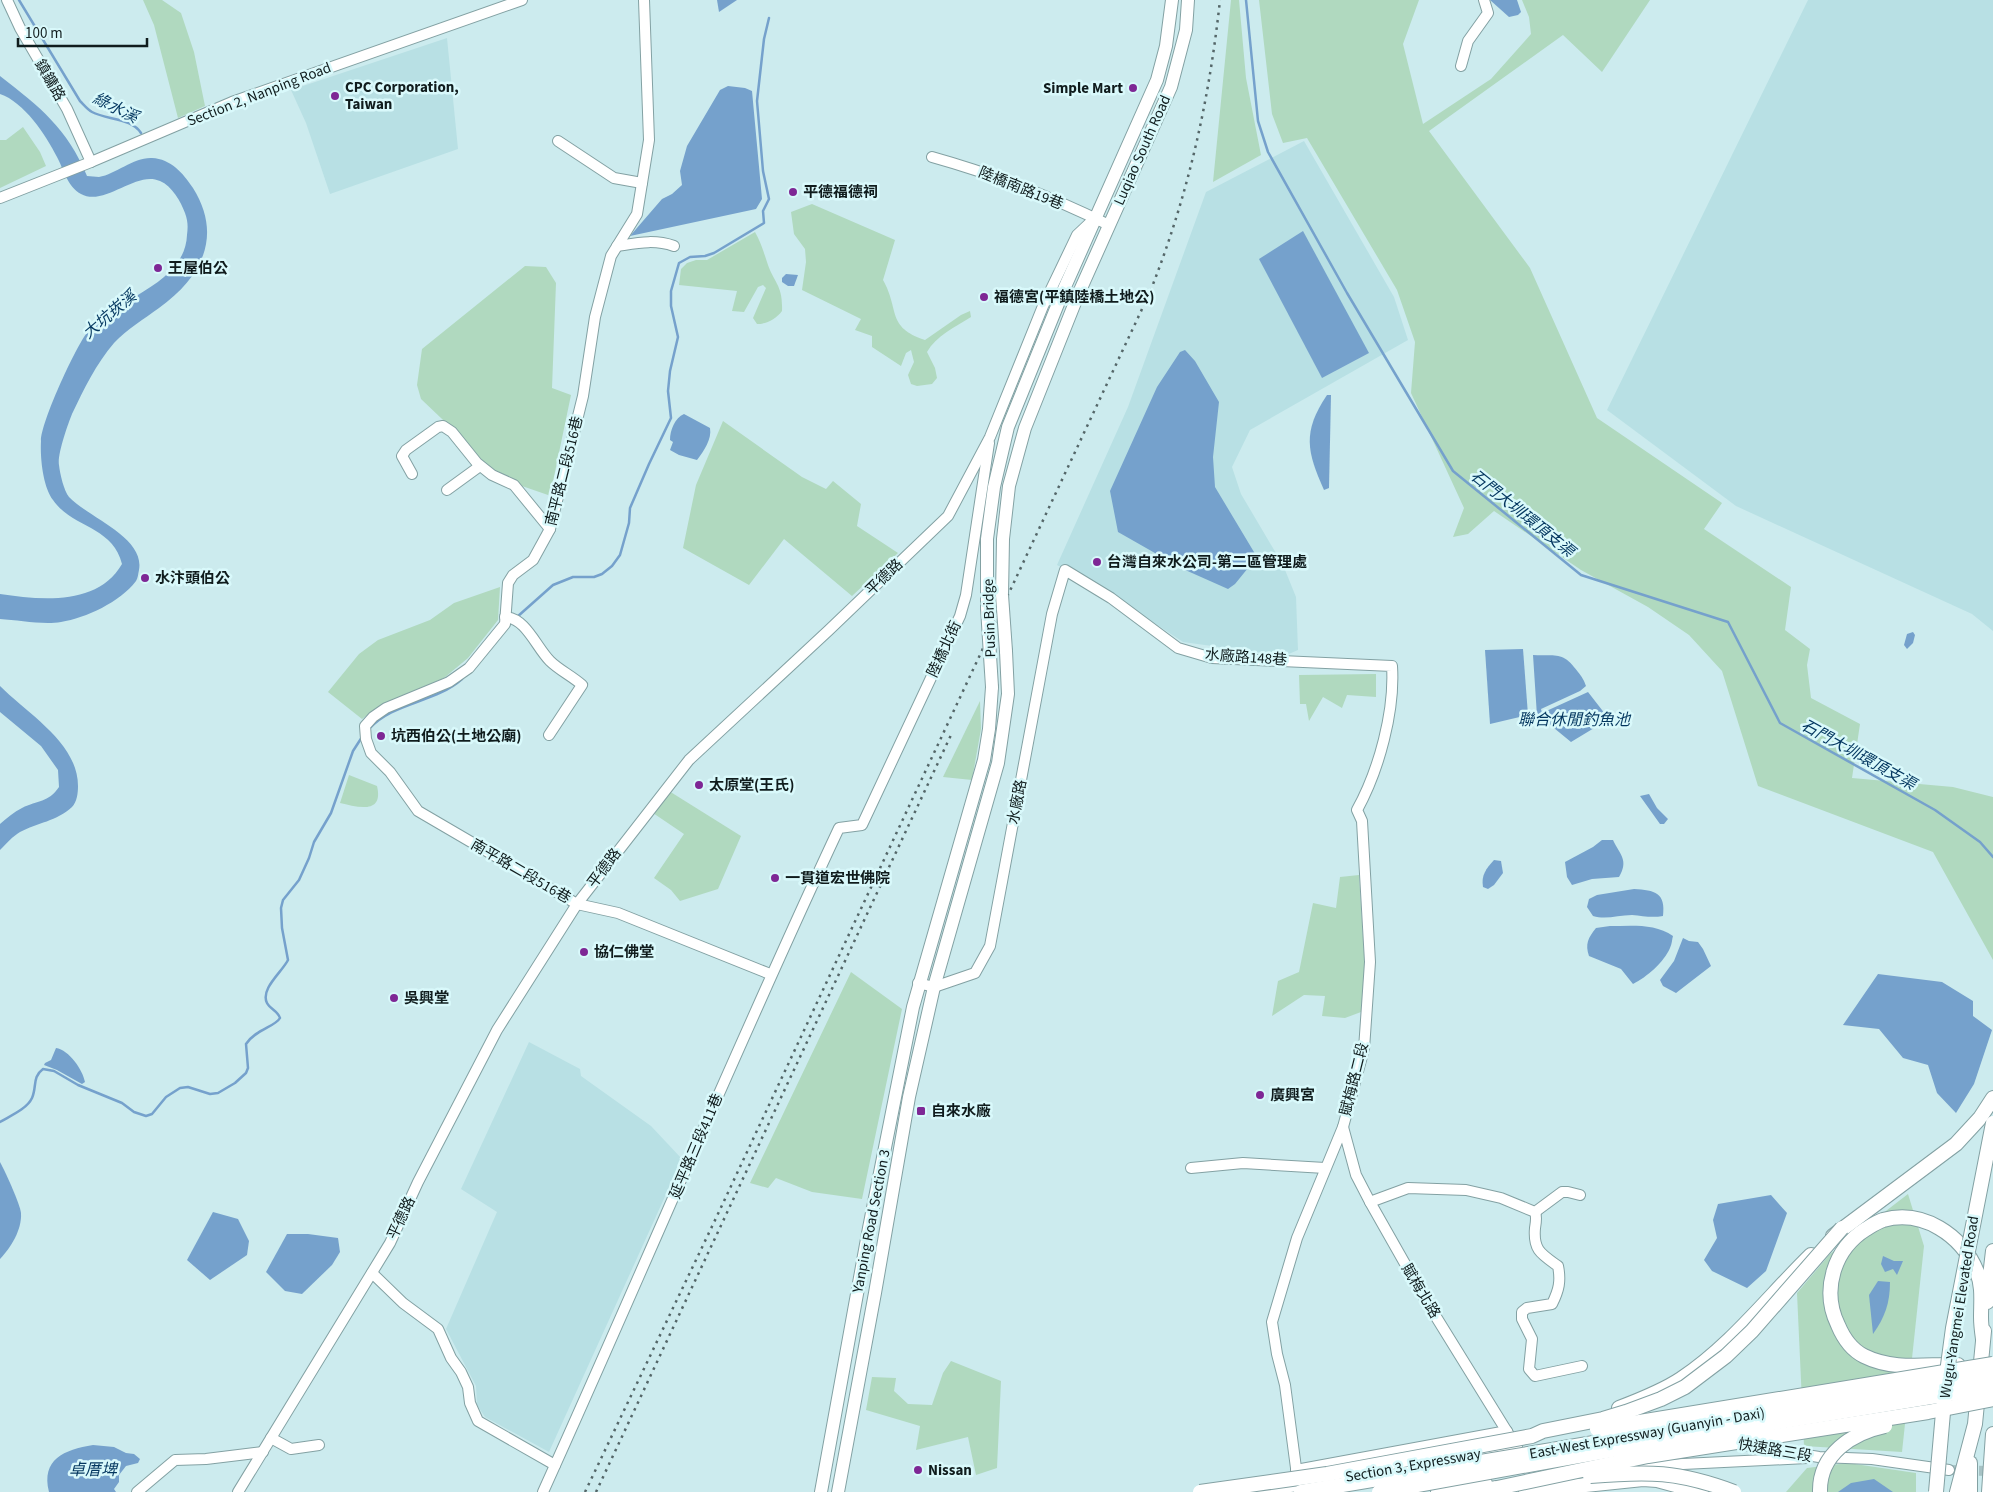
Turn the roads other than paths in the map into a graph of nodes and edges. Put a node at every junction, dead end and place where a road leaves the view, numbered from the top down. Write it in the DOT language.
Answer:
graph roads {
  1 [pos="7,0"];
  2 [pos="522,0"];
  3 [pos="644,0"];
  4 [pos="1172,0"];
  5 [pos="1188,0"];
  6 [pos="1484,0"];
  7 [pos="1461,66"];
  8 [pos="558,141"];
  9 [pos="932,157"];
  10 [pos="88,163"];
  11 [pos="642,183"];
  12 [pos="0,198"];
  13 [pos="1095,218"];
  14 [pos="1109,225"];
  15 [pos="617,246"];
  16 [pos="674,246"];
  17 [pos="1064,289"];
  18 [pos="1078,295"];
  19 [pos="990,437"];
  20 [pos="480,466"];
  21 [pos="412,474"];
  22 [pos="447,490"];
  23 [pos="550,529"];
  24 [pos="1065,570"];
  25 [pos="508,617"];
  26 [pos="1392,666"];
  27 [pos="549,735"];
  28 [pos="839,828"];
  29 [pos="577,904"];
  30 [pos="928,951"];
  31 [pos="944,956"];
  32 [pos="770,974"];
  33 [pos="918,984"];
  34 [pos="934,987"];
  35 [pos="1993,1098"];
  36 [pos="1993,1123"];
  37 [pos="1343,1127"];
  38 [pos="1191,1168"];
  39 [pos="1325,1168"];
  40 [pos="1580,1195"];
  41 [pos="1370,1202"];
  42 [pos="1535,1212"];
  43 [pos="1842,1228"];
  44 [pos="1993,1251"];
  45 [pos="372,1273"];
  46 [pos="858,1290"];
  47 [pos="875,1293"];
  48 [pos="1983,1339"];
  49 [pos="1993,1364"];
  50 [pos="1582,1366"];
  51 [pos="1976,1367"];
  52 [pos="1993,1376"];
  53 [pos="1993,1387"];
  54 [pos="1993,1399"];
  55 [pos="1928,1412"];
  56 [pos="834,1422"];
  57 [pos="849,1426"];
  58 [pos="1570,1429"];
  59 [pos="1507,1431"];
  60 [pos="1993,1434"];
  61 [pos="1532,1436"];
  62 [pos="271,1438"];
  63 [pos="319,1446"];
  64 [pos="1516,1447"];
  65 [pos="1970,1447"];
  66 [pos="263,1452"];
  67 [pos="1819,1457"];
  68 [pos="555,1464"];
  69 [pos="1296,1470"];
  70 [pos="1949,1470"];
  71 [pos="1534,1474"];
  72 [pos="1299,1488"];
  73 [pos="1497,1488"];
  74 [pos="1539,1491"];
  75 [pos="137,1492"];
  76 [pos="238,1492"];
  77 [pos="543,1492"];
  78 [pos="821,1492"];
  79 [pos="838,1492"];
  80 [pos="1200,1492"];
  81 [pos="1251,1492"];
  82 [pos="1379,1492"];
  83 [pos="1437,1492"];
  84 [pos="1474,1492"];
  85 [pos="1524,1492"];
  86 [pos="1701,1492"];
  87 [pos="1734,1492"];
  88 [pos="1820,1492"];
  89 [pos="1936,1492"];
  90 [pos="1957,1492"];
  91 [pos="1970,1492"];
  92 [pos="1989,1492"];
  1 -- 10 [label="street, 鎮鏞路"];
  2 -- 10 [label="street, Section 2, Nanping Road"];
  3 -- 11 [label="street, 南平路二段516巷"];
  4 -- 13 [label="main road, Luqiao South Road"];
  5 -- 14 [label="main road, Luqiao South Road"];
  6 -- 7 [label="street"];
  8 -- 11 [label="street"];
  9 -- 13 [label="street, 陸橋南路19巷"];
  10 -- 12 [label="street, Section 2, Nanping Road"];
  11 -- 15 [label="street, 南平路二段516巷"];
  13 -- 14 [label="street, 陸橋南路19巷"];
  13 -- 17 [label="main road, Luqiao South Road"];
  13 -- 19 [label="street, 平德路"];
  14 -- 18 [label="main road, Luqiao South Road"];
  15 -- 16 [label="street"];
  15 -- 23 [label="street, 南平路二段516巷"];
  17 -- 30 [label="main road, Pusin Bridge, bridge"];
  18 -- 31 [label="main road, Pusin Bridge, bridge"];
  19 -- 28 [label="street, 陸橋北街"];
  19 -- 29 [label="street, 平德路"];
  20 -- 21 [label="street"];
  20 -- 22 [label="street"];
  20 -- 23 [label="street"];
  23 -- 25 [label="street, 南平路二段516巷"];
  24 -- 26 [label="street, 水廠路148巷"];
  24 -- 34 [label="street, 水廠路"];
  25 -- 27 [label="street"];
  25 -- 29 [label="street, 南平路二段516巷"];
  26 -- 37 [label="street, 賦梅路二段"];
  28 -- 32 [label="street, 延平路三段411巷"];
  29 -- 32 [label="street, 南平路二段516巷"];
  29 -- 45 [label="street, 平德路"];
  30 -- 33 [label="main road, Yanping Road Section 3"];
  31 -- 34 [label="main road, Yanping Road Section 3"];
  32 -- 68 [label="street, 延平路三段411巷"];
  33 -- 34 [label="street, 水廠路"];
  33 -- 46 [label="main road, Yanping Road Section 3"];
  34 -- 47 [label="main road, Yanping Road Section 3"];
  35 -- 43 [label="highway"];
  36 -- 89 [label="highway, Wugu-Yangmei Elevated Road, bridge"];
  37 -- 39 [label="street, 賦梅路二段"];
  37 -- 41 [label="street, 賦梅北路"];
  38 -- 39 [label="street"];
  39 -- 69 [label="street, 賦梅路二段"];
  40 -- 42 [label="street"];
  41 -- 42 [label="street"];
  41 -- 59 [label="street, 賦梅北路"];
  42 -- 50 [label="street"];
  43 -- 58 [label="highway, bridge"];
  43 -- 61 [label="highway, bridge"];
  44 -- 48 [label="highway"];
  45 -- 62 [label="street, 平德路"];
  45 -- 68 [label="street"];
  46 -- 47 [label="main road"];
  46 -- 56 [label="main road, Yanping Road Section 3"];
  47 -- 57 [label="main road, Yanping Road Section 3"];
  48 -- 51 [label="highway, bridge"];
  48 -- 65 [label="highway"];
  49 -- 51 [label="highway, bridge"];
  51 -- 61 [label="highway, bridge"];
  52 -- 72 [label="highway, East-West Expressway (Guanyin - Daxi), bridge"];
  53 -- 82 [label="highway, East-West Expressway (Guanyin - Daxi), bridge"];
  54 -- 55 [label="highway, bridge"];
  55 -- 73 [label="highway, bridge"];
  55 -- 88 [label="highway, bridge"];
  56 -- 57 [label="main road"];
  56 -- 78 [label="main road, Yanping Road Section 3"];
  57 -- 79 [label="main road, Yanping Road Section 3"];
  58 -- 64 [label="street, 快速路三段"];
  58 -- 67 [label="street, 快速路三段"];
  59 -- 64 [label="street, 賦梅北路"];
  59 -- 69 [label="street"];
  60 -- 92 [label="highway"];
  61 -- 80 [label="highway, bridge"];
  62 -- 63 [label="street"];
  62 -- 66 [label="street, 平德路"];
  64 -- 71 [label="street, 賦梅北路"];
  64 -- 72 [label="main road, Section 3, Expressway"];
  65 -- 90 [label="highway"];
  65 -- 91 [label="highway"];
  66 -- 75 [label="street"];
  66 -- 76 [label="street, 平德路"];
  67 -- 70 [label="street"];
  67 -- 71 [label="street, 快速路三段"];
  68 -- 77 [label="street, 延平路三段411巷"];
  69 -- 72 [label="street, 賦梅路二段"];
  71 -- 74 [label="street"];
  71 -- 83 [label="main road, Section 3, Expressway"];
  72 -- 81 [label="main road, Section 3, Expressway"];
  73 -- 84 [label="highway"];
  73 -- 87 [label="highway, bridge"];
  74 -- 85 [label="street"];
  74 -- 86 [label="highway"];
}
